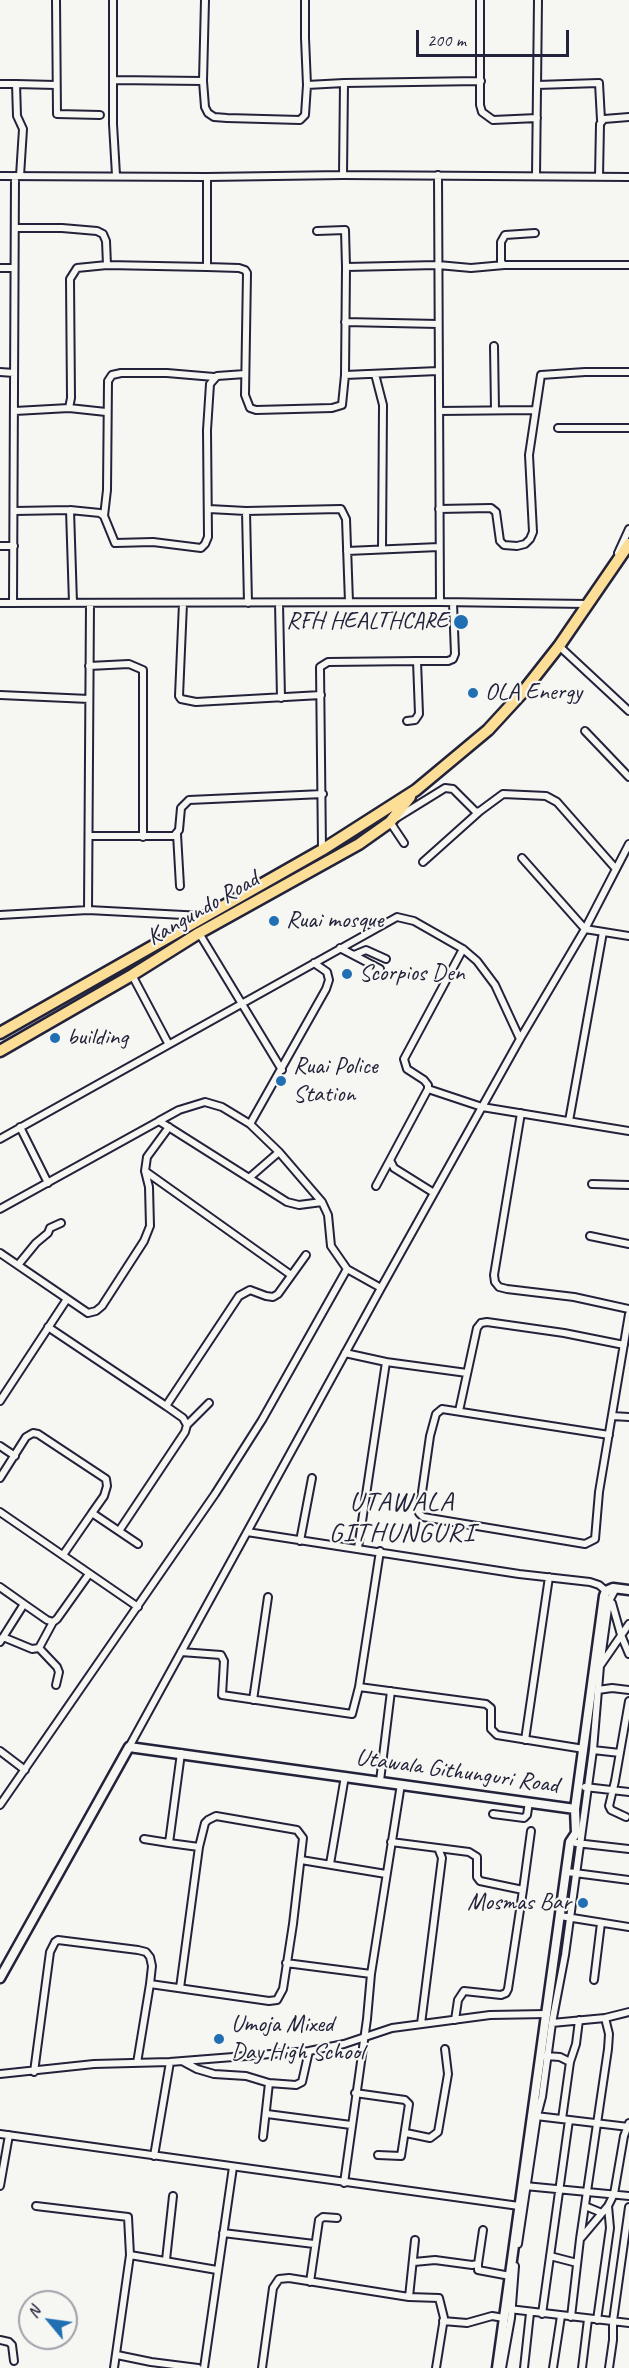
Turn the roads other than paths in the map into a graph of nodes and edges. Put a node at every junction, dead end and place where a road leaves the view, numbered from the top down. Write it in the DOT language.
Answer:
graph roads {
  1 [pos="56,0"];
  2 [pos="113,0"];
  3 [pos="205,0"];
  4 [pos="305,0"];
  5 [pos="480,0"];
  6 [pos="538,0"];
  7 [pos="113,80"];
  8 [pos="203,81"];
  9 [pos="481,81"];
  10 [pos="344,83"];
  11 [pos="0,84"];
  12 [pos="16,84"];
  13 [pos="56,84"];
  14 [pos="537,84"];
  15 [pos="307,85"];
  16 [pos="100,115"];
  17 [pos="629,117"];
  18 [pos="537,118"];
  19 [pos="601,120"];
  20 [pos="116,175"];
  21 [pos="343,175"];
  22 [pos="438,175"];
  23 [pos="0,176"];
  24 [pos="17,176"];
  25 [pos="536,176"];
  26 [pos="207,177"];
  27 [pos="598,177"];
  28 [pos="629,177"];
  29 [pos="15,228"];
  30 [pos="317,231"];
  31 [pos="535,233"];
  32 [pos="107,265"];
  33 [pos="438,265"];
  34 [pos="504,265"];
  35 [pos="629,265"];
  36 [pos="207,267"];
  37 [pos="346,267"];
  38 [pos="0,268"];
  39 [pos="14,268"];
  40 [pos="345,322"];
  41 [pos="438,324"];
  42 [pos="494,346"];
  43 [pos="438,371"];
  44 [pos="0,372"];
  45 [pos="629,372"];
  46 [pos="14,373"];
  47 [pos="245,374"];
  48 [pos="375,374"];
  49 [pos="345,375"];
  50 [pos="214,377"];
  51 [pos="69,408"];
  52 [pos="495,410"];
  53 [pos="534,410"];
  54 [pos="15,411"];
  55 [pos="439,411"];
  56 [pos="106,412"];
  57 [pos="558,428"];
  58 [pos="629,428"];
  59 [pos="208,509"];
  60 [pos="440,509"];
  61 [pos="70,510"];
  62 [pos="15,511"];
  63 [pos="246,511"];
  64 [pos="104,516"];
  65 [pos="629,530"];
  66 [pos="629,544"];
  67 [pos="0,546"];
  68 [pos="14,546"];
  69 [pos="440,547"];
  70 [pos="382,549"];
  71 [pos="347,551"];
  72 [pos="611,571"];
  73 [pos="349,602"];
  74 [pos="440,602"];
  75 [pos="0,603"];
  76 [pos="13,603"];
  77 [pos="73,603"];
  78 [pos="90,603"];
  79 [pos="183,603"];
  80 [pos="248,603"];
  81 [pos="279,603"];
  82 [pos="453,603"];
  83 [pos="588,604"];
  84 [pos="559,645"];
  85 [pos="417,662"];
  86 [pos="89,666"];
  87 [pos="0,695"];
  88 [pos="321,695"];
  89 [pos="281,698"];
  90 [pos="89,699"];
  91 [pos="629,711"];
  92 [pos="407,721"];
  93 [pos="585,731"];
  94 [pos="629,777"];
  95 [pos="416,790"];
  96 [pos="322,794"];
  97 [pos="480,811"];
  98 [pos="390,822"];
  99 [pos="350,832"];
  100 [pos="177,834"];
  101 [pos="89,836"];
  102 [pos="143,837"];
  103 [pos="404,843"];
  104 [pos="359,844"];
  105 [pos="629,844"];
  106 [pos="322,850"];
  107 [pos="522,858"];
  108 [pos="423,862"];
  109 [pos="616,869"];
  110 [pos="180,886"];
  111 [pos="88,910"];
  112 [pos="0,915"];
  113 [pos="207,916"];
  114 [pos="585,929"];
  115 [pos="603,932"];
  116 [pos="199,933"];
  117 [pos="629,936"];
  118 [pos="340,948"];
  119 [pos="462,949"];
  120 [pos="354,956"];
  121 [pos="386,959"];
  122 [pos="314,963"];
  123 [pos="380,969"];
  124 [pos="132,975"];
  125 [pos="241,1003"];
  126 [pos="0,1033"];
  127 [pos="520,1039"];
  128 [pos="168,1043"];
  129 [pos="0,1051"];
  130 [pos="282,1070"];
  131 [pos="428,1089"];
  132 [pos="482,1107"];
  133 [pos="521,1113"];
  134 [pos="159,1120"];
  135 [pos="569,1121"];
  136 [pos="250,1124"];
  137 [pos="20,1127"];
  138 [pos="169,1127"];
  139 [pos="629,1131"];
  140 [pos="0,1139"];
  141 [pos="279,1152"];
  142 [pos="390,1160"];
  143 [pos="145,1171"];
  144 [pos="249,1178"];
  145 [pos="48,1183"];
  146 [pos="592,1184"];
  147 [pos="629,1185"];
  148 [pos="376,1186"];
  149 [pos="434,1193"];
  150 [pos="322,1202"];
  151 [pos="0,1209"];
  152 [pos="61,1223"];
  153 [pos="590,1236"];
  154 [pos="629,1244"];
  155 [pos="0,1253"];
  156 [pos="306,1255"];
  157 [pos="18,1265"];
  158 [pos="347,1269"];
  159 [pos="291,1275"];
  160 [pos="381,1288"];
  161 [pos="67,1299"];
  162 [pos="629,1309"];
  163 [pos="629,1314"];
  164 [pos="48,1327"];
  165 [pos="624,1346"];
  166 [pos="345,1353"];
  167 [pos="386,1362"];
  168 [pos="467,1373"];
  169 [pos="0,1401"];
  170 [pos="209,1403"];
  171 [pos="166,1406"];
  172 [pos="459,1411"];
  173 [pos="612,1416"];
  174 [pos="629,1417"];
  175 [pos="187,1425"];
  176 [pos="609,1435"];
  177 [pos="0,1446"];
  178 [pos="15,1456"];
  179 [pos="0,1478"];
  180 [pos="312,1478"];
  181 [pos="0,1512"];
  182 [pos="92,1513"];
  183 [pos="119,1531"];
  184 [pos="247,1532"];
  185 [pos="300,1541"];
  186 [pos="138,1544"];
  187 [pos="358,1548"];
  188 [pos="380,1551"];
  189 [pos="63,1556"];
  190 [pos="89,1575"];
  191 [pos="549,1577"];
  192 [pos="0,1587"];
  193 [pos="629,1590"];
  194 [pos="268,1597"];
  195 [pos="606,1597"];
  196 [pos="24,1604"];
  197 [pos="138,1607"];
  198 [pos="53,1622"];
  199 [pos="629,1624"];
  200 [pos="621,1635"];
  201 [pos="2,1639"];
  202 [pos="39,1648"];
  203 [pos="181,1652"];
  204 [pos="629,1654"];
  205 [pos="600,1666"];
  206 [pos="56,1685"];
  207 [pos="359,1687"];
  208 [pos="598,1690"];
  209 [pos="629,1690"];
  210 [pos="391,1691"];
  211 [pos="253,1700"];
  212 [pos="629,1701"];
  213 [pos="525,1740"];
  214 [pos="129,1746"];
  215 [pos="588,1749"];
  216 [pos="0,1751"];
  217 [pos="181,1752"];
  218 [pos="620,1753"];
  219 [pos="25,1770"];
  220 [pos="345,1776"];
  221 [pos="380,1781"];
  222 [pos="401,1784"];
  223 [pos="583,1787"];
  224 [pos="612,1790"];
  225 [pos="629,1792"];
  226 [pos="529,1802"];
  227 [pos="0,1805"];
  228 [pos="575,1809"];
  229 [pos="493,1814"];
  230 [pos="626,1817"];
  231 [pos="531,1831"];
  232 [pos="144,1839"];
  233 [pos="169,1842"];
  234 [pos="391,1842"];
  235 [pos="574,1843"];
  236 [pos="199,1847"];
  237 [pos="438,1848"];
  238 [pos="629,1849"];
  239 [pos="301,1860"];
  240 [pos="330,1864"];
  241 [pos="571,1872"];
  242 [pos="386,1874"];
  243 [pos="629,1880"];
  244 [pos="523,1890"];
  245 [pos="564,1916"];
  246 [pos="601,1923"];
  247 [pos="629,1927"];
  248 [pos="286,1963"];
  249 [pos="371,1974"];
  250 [pos="0,1978"];
  251 [pos="594,1980"];
  252 [pos="150,1984"];
  253 [pos="180,1988"];
  254 [pos="629,2012"];
  255 [pos="547,2014"];
  256 [pos="605,2018"];
  257 [pos="455,2020"];
  258 [pos="579,2020"];
  259 [pos="552,2023"];
  260 [pos="421,2024"];
  261 [pos="548,2031"];
  262 [pos="364,2037"];
  263 [pos="445,2049"];
  264 [pos="309,2050"];
  265 [pos="544,2056"];
  266 [pos="183,2061"];
  267 [pos="170,2062"];
  268 [pos="570,2062"];
  269 [pos="136,2063"];
  270 [pos="34,2072"];
  271 [pos="0,2074"];
  272 [pos="269,2083"];
  273 [pos="355,2093"];
  274 [pos="267,2114"];
  275 [pos="535,2116"];
  276 [pos="566,2120"];
  277 [pos="598,2123"];
  278 [pos="351,2125"];
  279 [pos="628,2125"];
  280 [pos="406,2133"];
  281 [pos="0,2134"];
  282 [pos="9,2135"];
  283 [pos="263,2137"];
  284 [pos="378,2155"];
  285 [pos="154,2156"];
  286 [pos="232,2167"];
  287 [pos="344,2183"];
  288 [pos="0,2186"];
  289 [pos="525,2186"];
  290 [pos="560,2189"];
  291 [pos="588,2191"];
  292 [pos="614,2194"];
  293 [pos="173,2196"];
  294 [pos="629,2196"];
  295 [pos="608,2205"];
  296 [pos="36,2206"];
  297 [pos="519,2206"];
  298 [pos="585,2206"];
  299 [pos="629,2207"];
  300 [pos="602,2213"];
  301 [pos="337,2218"];
  302 [pos="483,2230"];
  303 [pos="223,2233"];
  304 [pos="580,2239"];
  305 [pos="415,2240"];
  306 [pos="314,2244"];
  307 [pos="130,2255"];
  308 [pos="550,2256"];
  309 [pos="166,2260"];
  310 [pos="414,2262"];
  311 [pos="478,2264"];
  312 [pos="577,2264"];
  313 [pos="217,2270"];
  314 [pos="510,2276"];
  315 [pos="310,2282"];
  316 [pos="409,2297"];
  317 [pos="508,2308"];
  318 [pos="530,2313"];
  319 [pos="542,2313"];
  320 [pos="561,2316"];
  321 [pos="571,2317"];
  322 [pos="504,2318"];
  323 [pos="588,2319"];
  324 [pos="597,2320"];
  325 [pos="443,2321"];
  326 [pos="613,2321"];
  327 [pos="629,2323"];
  328 [pos="0,2340"];
  329 [pos="117,2355"];
  330 [pos="14,2361"];
  331 [pos="150,2365"];
  332 [pos="114,2368"];
  333 [pos="198,2368"];
  334 [pos="204,2368"];
  335 [pos="262,2368"];
  336 [pos="436,2368"];
  337 [pos="497,2368"];
  338 [pos="502,2368"];
  339 [pos="524,2368"];
  340 [pos="553,2368"];
  341 [pos="582,2368"];
  342 [pos="609,2368"];
  1 -- 13 [label="street"];
  2 -- 7 [label="street"];
  3 -- 8 [label="street"];
  4 -- 15 [label="street"];
  5 -- 9 [label="street"];
  6 -- 14 [label="street"];
  7 -- 8 [label="street"];
  7 -- 20 [label="street"];
  8 -- 15 [label="street"];
  9 -- 10 [label="street"];
  9 -- 18 [label="street"];
  10 -- 15 [label="street"];
  10 -- 21 [label="street"];
  11 -- 12 [label="street"];
  12 -- 13 [label="street"];
  12 -- 24 [label="street"];
  13 -- 16 [label="street"];
  14 -- 18 [label="street"];
  14 -- 19 [label="street"];
  17 -- 19 [label="street"];
  18 -- 25 [label="street"];
  19 -- 27 [label="street"];
  20 -- 24 [label="street"];
  20 -- 26 [label="street"];
  21 -- 22 [label="street"];
  21 -- 26 [label="street"];
  22 -- 25 [label="street"];
  22 -- 33 [label="street"];
  23 -- 24 [label="street"];
  24 -- 29 [label="street"];
  25 -- 27 [label="street"];
  26 -- 36 [label="street"];
  27 -- 28 [label="street"];
  29 -- 32 [label="street"];
  29 -- 39 [label="street"];
  30 -- 37 [label="street"];
  31 -- 34 [label="street"];
  32 -- 36 [label="street"];
  32 -- 51 [label="street"];
  33 -- 34 [label="street"];
  33 -- 37 [label="street"];
  33 -- 41 [label="street"];
  34 -- 35 [label="street"];
  36 -- 47 [label="street"];
  37 -- 40 [label="street"];
  38 -- 39 [label="street"];
  39 -- 46 [label="street"];
  40 -- 41 [label="street"];
  40 -- 49 [label="street"];
  41 -- 43 [label="street"];
  42 -- 52 [label="street"];
  43 -- 48 [label="street"];
  43 -- 55 [label="street"];
  44 -- 46 [label="street"];
  45 -- 53 [label="street"];
  46 -- 54 [label="street"];
  47 -- 49 [label="street"];
  47 -- 50 [label="street"];
  48 -- 49 [label="street"];
  48 -- 70 [label="street"];
  50 -- 56 [label="street"];
  50 -- 59 [label="street"];
  51 -- 54 [label="street"];
  51 -- 56 [label="street"];
  52 -- 53 [label="street"];
  52 -- 55 [label="street"];
  53 -- 60 [label="street"];
  54 -- 62 [label="street"];
  55 -- 60 [label="street"];
  56 -- 64 [label="street"];
  57 -- 58 [label="street"];
  59 -- 63 [label="street"];
  59 -- 64 [label="street"];
  60 -- 69 [label="street"];
  61 -- 62 [label="street"];
  61 -- 64 [label="street"];
  61 -- 77 [label="street"];
  62 -- 68 [label="street"];
  63 -- 71 [label="street"];
  63 -- 80 [label="street"];
  65 -- 72 [label="street"];
  66 -- 72 [label="highway, Kangundo Road"];
  67 -- 68 [label="street"];
  68 -- 76 [label="street"];
  69 -- 70 [label="street"];
  69 -- 74 [label="street"];
  70 -- 71 [label="street"];
  71 -- 73 [label="street"];
  72 -- 83 [label="highway, Kangundo Road"];
  73 -- 74 [label="street"];
  73 -- 81 [label="street"];
  74 -- 82 [label="street"];
  75 -- 76 [label="street"];
  76 -- 77 [label="street"];
  77 -- 78 [label="street"];
  78 -- 79 [label="street"];
  78 -- 86 [label="street"];
  79 -- 80 [label="street"];
  79 -- 89 [label="street"];
  80 -- 81 [label="street"];
  81 -- 89 [label="street"];
  82 -- 83 [label="street"];
  82 -- 85 [label="street"];
  83 -- 84 [label="highway, Kangundo Road"];
  84 -- 91 [label="street"];
  84 -- 95 [label="highway, Kangundo Road"];
  85 -- 88 [label="street"];
  85 -- 92 [label="street"];
  86 -- 90 [label="street"];
  86 -- 102 [label="street"];
  87 -- 90 [label="street"];
  88 -- 89 [label="street"];
  88 -- 96 [label="street"];
  90 -- 101 [label="street"];
  93 -- 94 [label="street"];
  95 -- 98 [label="highway, Kangundo Road"];
  95 -- 99 [label="highway, Kangundo Road"];
  96 -- 100 [label="street"];
  96 -- 106 [label="street"];
  97 -- 98 [label="street"];
  97 -- 108 [label="street"];
  97 -- 109 [label="street"];
  98 -- 103 [label="street"];
  98 -- 104 [label="highway, Kangundo Road"];
  99 -- 104 [label="highway"];
  99 -- 106 [label="highway, Kangundo Road"];
  100 -- 102 [label="street"];
  100 -- 110 [label="street"];
  101 -- 102 [label="street"];
  101 -- 111 [label="street"];
  104 -- 116 [label="highway, Kangundo Road"];
  105 -- 109 [label="street"];
  106 -- 113 [label="highway, Kangundo Road"];
  107 -- 114 [label="street"];
  109 -- 114 [label="street"];
  111 -- 112 [label="street"];
  111 -- 113 [label="street"];
  113 -- 126 [label="highway, Kangundo Road"];
  114 -- 115 [label="street"];
  114 -- 127 [label="street"];
  115 -- 117 [label="street"];
  115 -- 135 [label="street"];
  116 -- 124 [label="highway, Kangundo Road"];
  116 -- 125 [label="street"];
  118 -- 119 [label="street"];
  118 -- 120 [label="street"];
  118 -- 122 [label="street"];
  119 -- 127 [label="street"];
  119 -- 131 [label="street"];
  120 -- 121 [label="street"];
  120 -- 123 [label="street"];
  122 -- 125 [label="street"];
  122 -- 130 [label="street"];
  124 -- 128 [label="street"];
  124 -- 129 [label="highway, Kangundo Road"];
  125 -- 128 [label="street"];
  125 -- 130 [label="street"];
  127 -- 132 [label="street"];
  128 -- 137 [label="street"];
  130 -- 136 [label="street"];
  131 -- 132 [label="street"];
  131 -- 142 [label="street"];
  132 -- 133 [label="street"];
  132 -- 149 [label="street"];
  133 -- 135 [label="street"];
  133 -- 162 [label="street"];
  134 -- 136 [label="street"];
  134 -- 138 [label="street"];
  134 -- 145 [label="street"];
  135 -- 139 [label="street"];
  136 -- 141 [label="street"];
  137 -- 140 [label="street"];
  137 -- 145 [label="street"];
  138 -- 143 [label="street"];
  138 -- 144 [label="street"];
  141 -- 144 [label="street"];
  141 -- 150 [label="street"];
  142 -- 148 [label="street"];
  142 -- 149 [label="street"];
  143 -- 159 [label="street"];
  143 -- 161 [label="street"];
  144 -- 150 [label="street"];
  145 -- 151 [label="street"];
  146 -- 147 [label="street"];
  149 -- 160 [label="street"];
  150 -- 158 [label="street"];
  152 -- 157 [label="street"];
  153 -- 154 [label="street"];
  155 -- 157 [label="street"];
  156 -- 159 [label="street"];
  157 -- 161 [label="street"];
  158 -- 160 [label="street"];
  158 -- 197 [label="street"];
  159 -- 171 [label="street"];
  160 -- 166 [label="street"];
  161 -- 164 [label="street"];
  163 -- 165 [label="street"];
  164 -- 169 [label="street"];
  164 -- 171 [label="street"];
  165 -- 168 [label="street"];
  165 -- 173 [label="street"];
  166 -- 167 [label="street"];
  166 -- 184 [label="street"];
  167 -- 168 [label="street"];
  167 -- 187 [label="street"];
  168 -- 172 [label="street"];
  170 -- 175 [label="street"];
  171 -- 175 [label="street"];
  172 -- 176 [label="street"];
  172 -- 176 [label="street"];
  173 -- 174 [label="street"];
  173 -- 176 [label="street"];
  175 -- 183 [label="street"];
  177 -- 178 [label="street"];
  178 -- 179 [label="street"];
  178 -- 182 [label="street"];
  180 -- 185 [label="street"];
  181 -- 189 [label="street"];
  182 -- 183 [label="street"];
  182 -- 189 [label="street"];
  183 -- 186 [label="street"];
  184 -- 185 [label="street"];
  184 -- 203 [label="street"];
  185 -- 187 [label="street"];
  187 -- 188 [label="street"];
  188 -- 191 [label="street"];
  188 -- 207 [label="street"];
  189 -- 190 [label="street"];
  190 -- 197 [label="street"];
  190 -- 198 [label="street"];
  191 -- 195 [label="street"];
  191 -- 213 [label="street"];
  192 -- 196 [label="street"];
  193 -- 195 [label="street"];
  194 -- 211 [label="street"];
  195 -- 200 [label="street"];
  195 -- 205 [label="street"];
  195 -- 215 [label="street"];
  196 -- 198 [label="street"];
  196 -- 201 [label="street"];
  197 -- 219 [label="street"];
  198 -- 202 [label="street"];
  199 -- 200 [label="street"];
  200 -- 204 [label="street"];
  200 -- 205 [label="street"];
  201 -- 202 [label="street"];
  202 -- 206 [label="street"];
  203 -- 211 [label="street"];
  203 -- 214 [label="street"];
  205 -- 208 [label="street"];
  207 -- 210 [label="street"];
  207 -- 211 [label="street"];
  208 -- 209 [label="street"];
  208 -- 215 [label="street"];
  210 -- 213 [label="street"];
  210 -- 221 [label="street"];
  212 -- 218 [label="street"];
  213 -- 215 [label="street"];
  214 -- 217 [label="street, Utawala Githunguri Road"];
  214 -- 250 [label="street"];
  215 -- 218 [label="street"];
  215 -- 223 [label="street"];
  216 -- 219 [label="street"];
  217 -- 220 [label="street, Utawala Githunguri Road"];
  217 -- 233 [label="street"];
  218 -- 224 [label="street"];
  219 -- 227 [label="street"];
  220 -- 221 [label="street, Utawala Githunguri Road"];
  220 -- 240 [label="street"];
  221 -- 222 [label="street, Utawala Githunguri Road"];
  222 -- 226 [label="street, Utawala Githunguri Road"];
  222 -- 234 [label="street"];
  223 -- 224 [label="street"];
  223 -- 228 [label="street"];
  223 -- 235 [label="street"];
  224 -- 225 [label="street"];
  224 -- 230 [label="street"];
  226 -- 228 [label="street, Utawala Githunguri Road"];
  226 -- 229 [label="street"];
  228 -- 235 [label="street, Utawala Githunguri Road"];
  231 -- 244 [label="street"];
  232 -- 233 [label="street"];
  233 -- 236 [label="street"];
  234 -- 237 [label="street"];
  234 -- 242 [label="street"];
  235 -- 238 [label="street"];
  235 -- 241 [label="street, Utawala Githunguri Road"];
  236 -- 239 [label="street"];
  236 -- 253 [label="street"];
  237 -- 244 [label="street"];
  237 -- 260 [label="street"];
  239 -- 240 [label="street"];
  239 -- 248 [label="street"];
  240 -- 242 [label="street"];
  241 -- 243 [label="street"];
  241 -- 245 [label="street, Utawala Githunguri Road"];
  242 -- 249 [label="street"];
  244 -- 257 [label="street"];
  245 -- 246 [label="street"];
  245 -- 255 [label="street, Utawala Githunguri Road"];
  245 -- 259 [label="street"];
  246 -- 247 [label="street"];
  246 -- 251 [label="street"];
  248 -- 249 [label="street"];
  248 -- 253 [label="street"];
  249 -- 262 [label="street"];
  252 -- 253 [label="street"];
  252 -- 269 [label="street"];
  252 -- 270 [label="street"];
  254 -- 256 [label="street"];
  255 -- 257 [label="street"];
  255 -- 261 [label="street, Utawala Githunguri Road"];
  256 -- 258 [label="street"];
  256 -- 277 [label="street"];
  257 -- 260 [label="street"];
  258 -- 259 [label="street"];
  258 -- 268 [label="street"];
  259 -- 261 [label="street"];
  260 -- 262 [label="street"];
  261 -- 265 [label="street, Utawala Githunguri Road"];
  262 -- 264 [label="street"];
  262 -- 273 [label="street"];
  263 -- 280 [label="street"];
  264 -- 266 [label="street"];
  264 -- 272 [label="street"];
  265 -- 268 [label="street"];
  265 -- 275 [label="street, Utawala Githunguri Road"];
  266 -- 267 [label="street"];
  266 -- 272 [label="street"];
  267 -- 269 [label="street"];
  267 -- 285 [label="street"];
  268 -- 276 [label="street"];
  269 -- 270 [label="street"];
  270 -- 271 [label="street"];
  272 -- 274 [label="street"];
  273 -- 278 [label="street"];
  273 -- 280 [label="street"];
  274 -- 278 [label="street"];
  274 -- 283 [label="street"];
  275 -- 276 [label="street"];
  275 -- 289 [label="street, Utawala Githunguri Road"];
  276 -- 277 [label="street"];
  276 -- 290 [label="street"];
  277 -- 279 [label="street"];
  277 -- 291 [label="street"];
  278 -- 287 [label="street"];
  279 -- 292 [label="street"];
  280 -- 284 [label="street"];
  281 -- 282 [label="street"];
  282 -- 285 [label="street"];
  282 -- 288 [label="street"];
  285 -- 286 [label="street"];
  286 -- 287 [label="street"];
  286 -- 303 [label="street"];
  287 -- 297 [label="street"];
  289 -- 290 [label="street"];
  289 -- 297 [label="street, Utawala Githunguri Road"];
  289 -- 317 [label="street"];
  290 -- 291 [label="street"];
  290 -- 308 [label="street"];
  291 -- 292 [label="street"];
  291 -- 298 [label="street"];
  292 -- 294 [label="street"];
  292 -- 295 [label="street"];
  293 -- 309 [label="street"];
  295 -- 300 [label="street"];
  295 -- 324 [label="street"];
  296 -- 307 [label="street"];
  297 -- 314 [label="street, Utawala Githunguri Road"];
  298 -- 300 [label="street"];
  298 -- 304 [label="street"];
  299 -- 326 [label="street"];
  300 -- 304 [label="street"];
  301 -- 306 [label="street"];
  302 -- 311 [label="street"];
  303 -- 306 [label="street"];
  303 -- 313 [label="street"];
  304 -- 312 [label="street"];
  305 -- 310 [label="street"];
  306 -- 315 [label="street"];
  307 -- 309 [label="street"];
  307 -- 329 [label="street"];
  308 -- 312 [label="street"];
  308 -- 319 [label="street"];
  309 -- 313 [label="street"];
  310 -- 311 [label="street"];
  310 -- 316 [label="street"];
  311 -- 314 [label="street"];
  312 -- 321 [label="street"];
  313 -- 334 [label="street"];
  314 -- 317 [label="street, Utawala Githunguri Road"];
  315 -- 316 [label="street"];
  315 -- 335 [label="street"];
  316 -- 325 [label="street"];
  317 -- 318 [label="street"];
  317 -- 322 [label="street, Utawala Githunguri Road"];
  317 -- 338 [label="street"];
  318 -- 319 [label="street"];
  318 -- 339 [label="street"];
  319 -- 320 [label="street"];
  320 -- 321 [label="street"];
  320 -- 340 [label="street"];
  321 -- 323 [label="street"];
  322 -- 325 [label="street"];
  322 -- 337 [label="street, Utawala Githunguri Road"];
  323 -- 324 [label="street"];
  323 -- 341 [label="street"];
  324 -- 326 [label="street"];
  325 -- 336 [label="street"];
  326 -- 327 [label="street"];
  326 -- 342 [label="street"];
  328 -- 330 [label="street"];
  329 -- 331 [label="street"];
  329 -- 332 [label="street"];
  331 -- 333 [label="street"];
}
